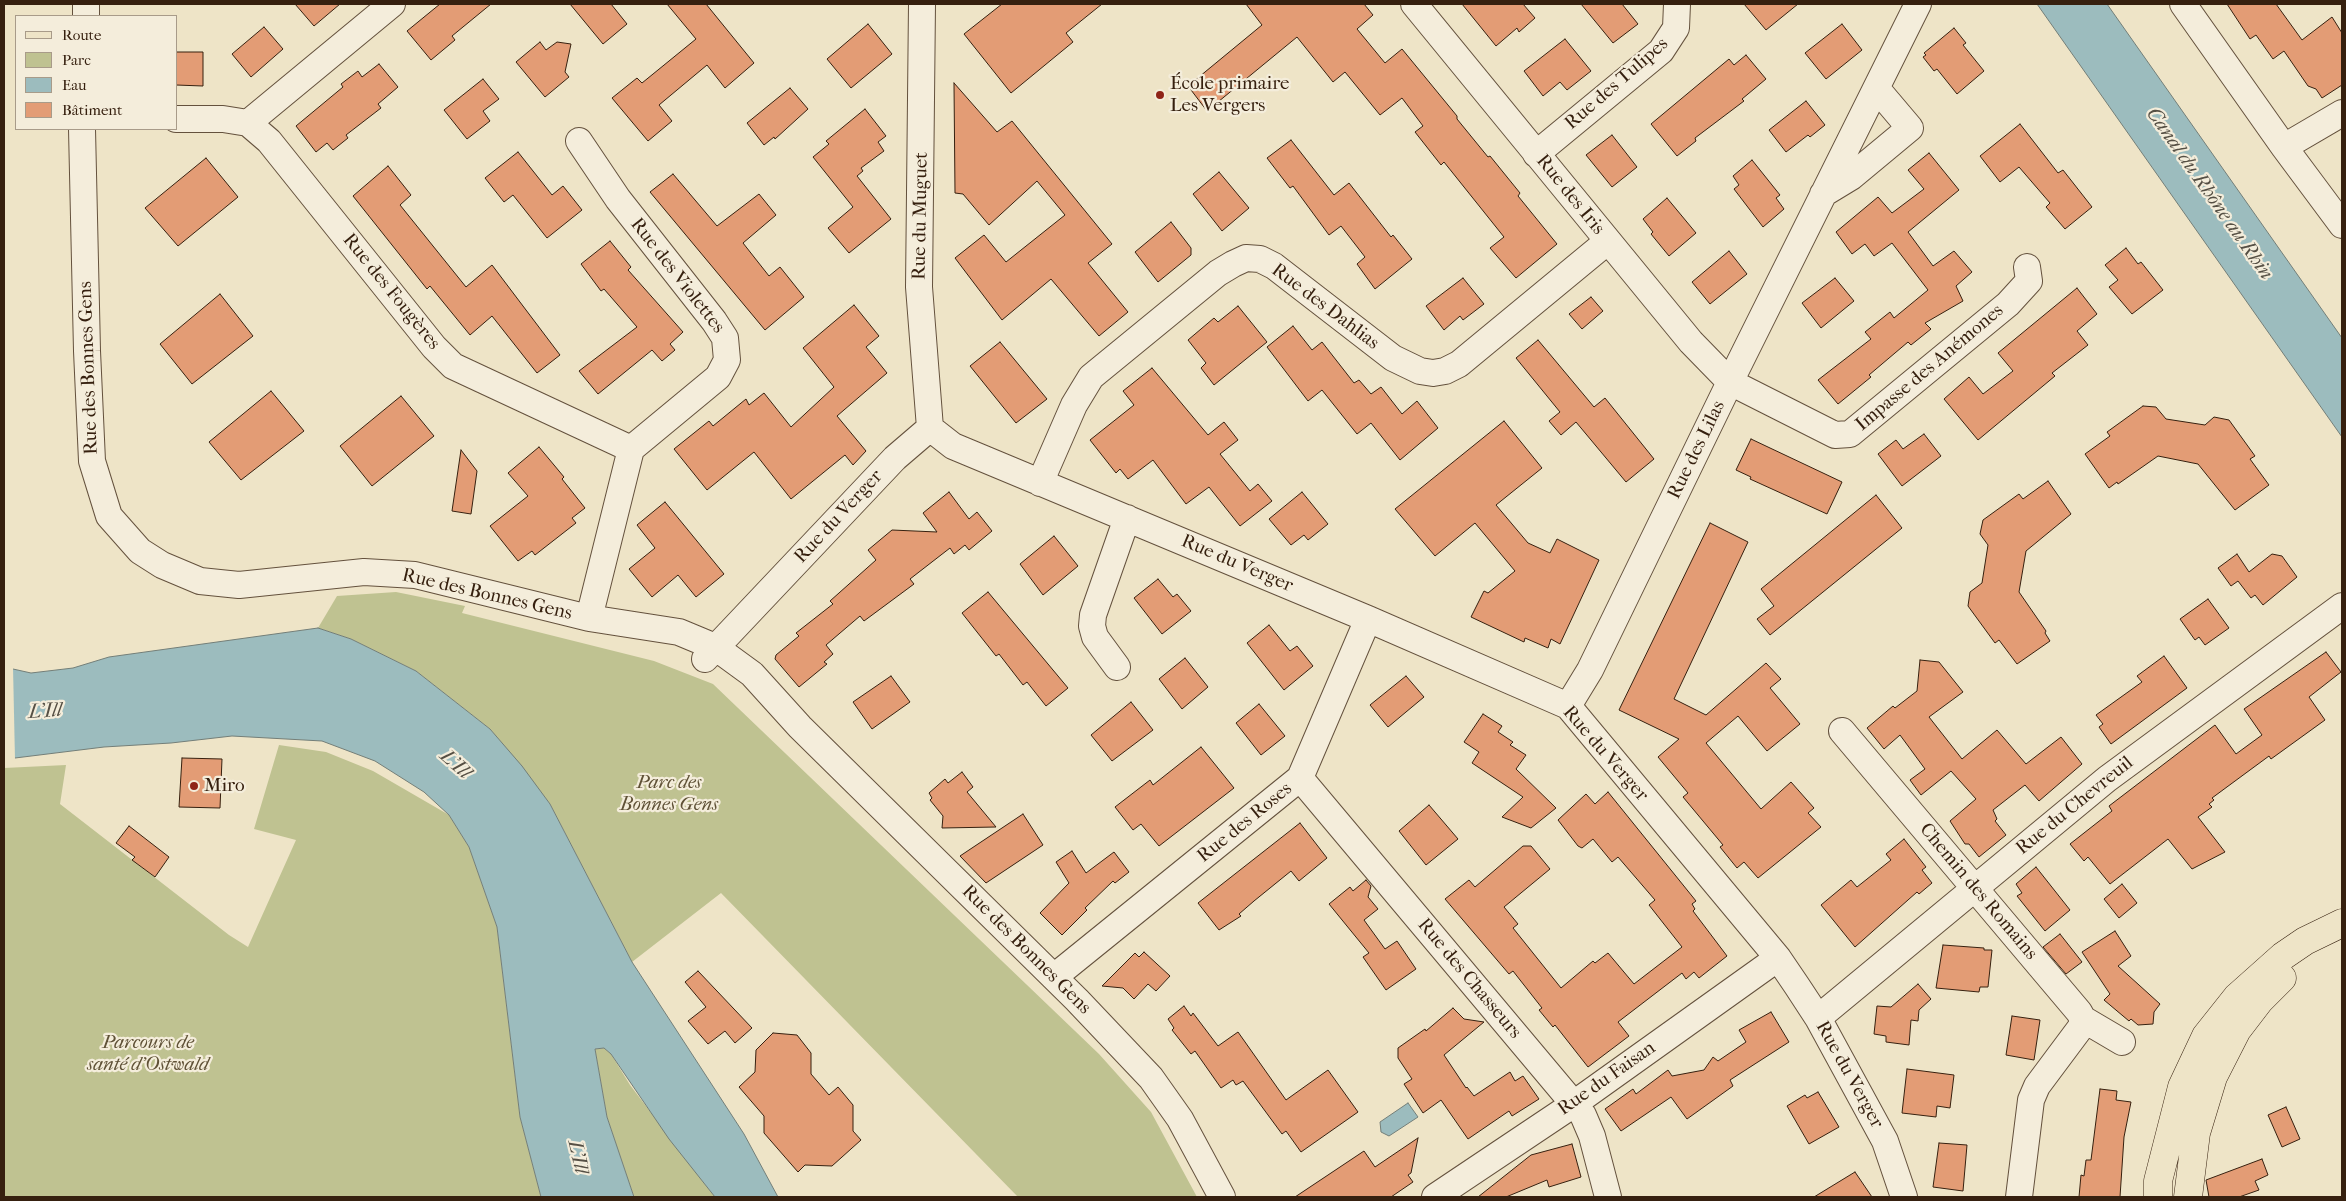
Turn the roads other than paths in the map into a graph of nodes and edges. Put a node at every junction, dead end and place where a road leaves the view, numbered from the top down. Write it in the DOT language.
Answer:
graph roads {
  1 [pos="392,4"];
  2 [pos="922,4"];
  3 [pos="1414,4"];
  4 [pos="1677,4"];
  5 [pos="1918,4"];
  6 [pos="2183,4"];
  7 [pos="1877,88"];
  8 [pos="2342,113"];
  9 [pos="178,119"];
  10 [pos="248,123"];
  11 [pos="82,130"];
  12 [pos="579,141"];
  13 [pos="2284,147"];
  14 [pos="1536,154"];
  15 [pos="1823,194"];
  16 [pos="2342,225"];
  17 [pos="1608,242"];
  18 [pos="2027,267"];
  19 [pos="1730,382"];
  20 [pos="930,428"];
  21 [pos="632,449"];
  22 [pos="1040,483"];
  23 [pos="1127,518"];
  24 [pos="2342,606"];
  25 [pos="589,618"];
  26 [pos="1368,619"];
  27 [pos="710,653"];
  28 [pos="1116,667"];
  29 [pos="1568,706"];
  30 [pos="1842,731"];
  31 [pos="1300,778"];
  32 [pos="1975,888"];
  33 [pos="2342,923"];
  34 [pos="1778,958"];
  35 [pos="1054,977"];
  36 [pos="1818,1018"];
  37 [pos="2083,1019"];
  38 [pos="2122,1042"];
  39 [pos="1574,1104"];
  40 [pos="1222,1197"];
  41 [pos="1435,1197"];
  42 [pos="1608,1197"];
  43 [pos="1904,1197"];
  44 [pos="2019,1197"];
  45 [pos="2158,1197"];
  46 [pos="2188,1197"];
  1 -- 10 [label="street"];
  2 -- 20 [label="street, Rue du Muguet"];
  3 -- 14 [label="street, Rue des Iris"];
  4 -- 14 [label="street, Rue des Tulipes"];
  5 -- 7 [label="street, Rue des Lilas"];
  6 -- 13 [label="street"];
  7 -- 15 [label="street, Rue des Lilas"];
  7 -- 15 [label="street"];
  8 -- 13 [label="street"];
  9 -- 10 [label="street"];
  10 -- 21 [label="street, Rue des Fougères"];
  11 -- 25 [label="street, Rue des Bonnes Gens"];
  12 -- 21 [label="street, Rue des Violettes"];
  13 -- 16 [label="street"];
  14 -- 17 [label="street, Rue des Iris"];
  15 -- 19 [label="street, Rue des Lilas"];
  17 -- 19 [label="street, Rue des Iris"];
  17 -- 22 [label="street, Rue des Dahlias"];
  18 -- 19 [label="street, Impasse des Anémones"];
  19 -- 29 [label="street, Rue des Lilas"];
  20 -- 22 [label="street, Rue du Verger"];
  20 -- 27 [label="street, Rue du Verger"];
  21 -- 25 [label="street"];
  22 -- 23 [label="street, Rue du Verger"];
  23 -- 26 [label="street, Rue du Verger"];
  23 -- 28 [label="street"];
  24 -- 32 [label="street, Rue du Chevreuil"];
  25 -- 27 [label="street, Rue des Bonnes Gens"];
  26 -- 29 [label="street, Rue du Verger"];
  26 -- 31 [label="street, Rue des Roses"];
  27 -- 35 [label="street, Rue des Bonnes Gens"];
  29 -- 34 [label="street, Rue du Verger"];
  30 -- 32 [label="street, Chemin des Romains"];
  31 -- 35 [label="street, Rue des Roses"];
  31 -- 39 [label="street, Rue des Chasseurs"];
  32 -- 36 [label="street, Rue du Chevreuil"];
  32 -- 37 [label="street, Chemin des Romains"];
  33 -- 45 [label="main road"];
  33 -- 46 [label="main road"];
  34 -- 36 [label="street, Rue du Verger"];
  34 -- 39 [label="street, Rue du Faisan"];
  35 -- 40 [label="street, Rue des Bonnes Gens"];
  36 -- 43 [label="street, Rue du Verger"];
  37 -- 38 [label="street, Chemin des Romains"];
  37 -- 44 [label="street"];
  39 -- 41 [label="street, Rue du Faisan"];
  39 -- 42 [label="street, Rue des Chasseurs"];
}
